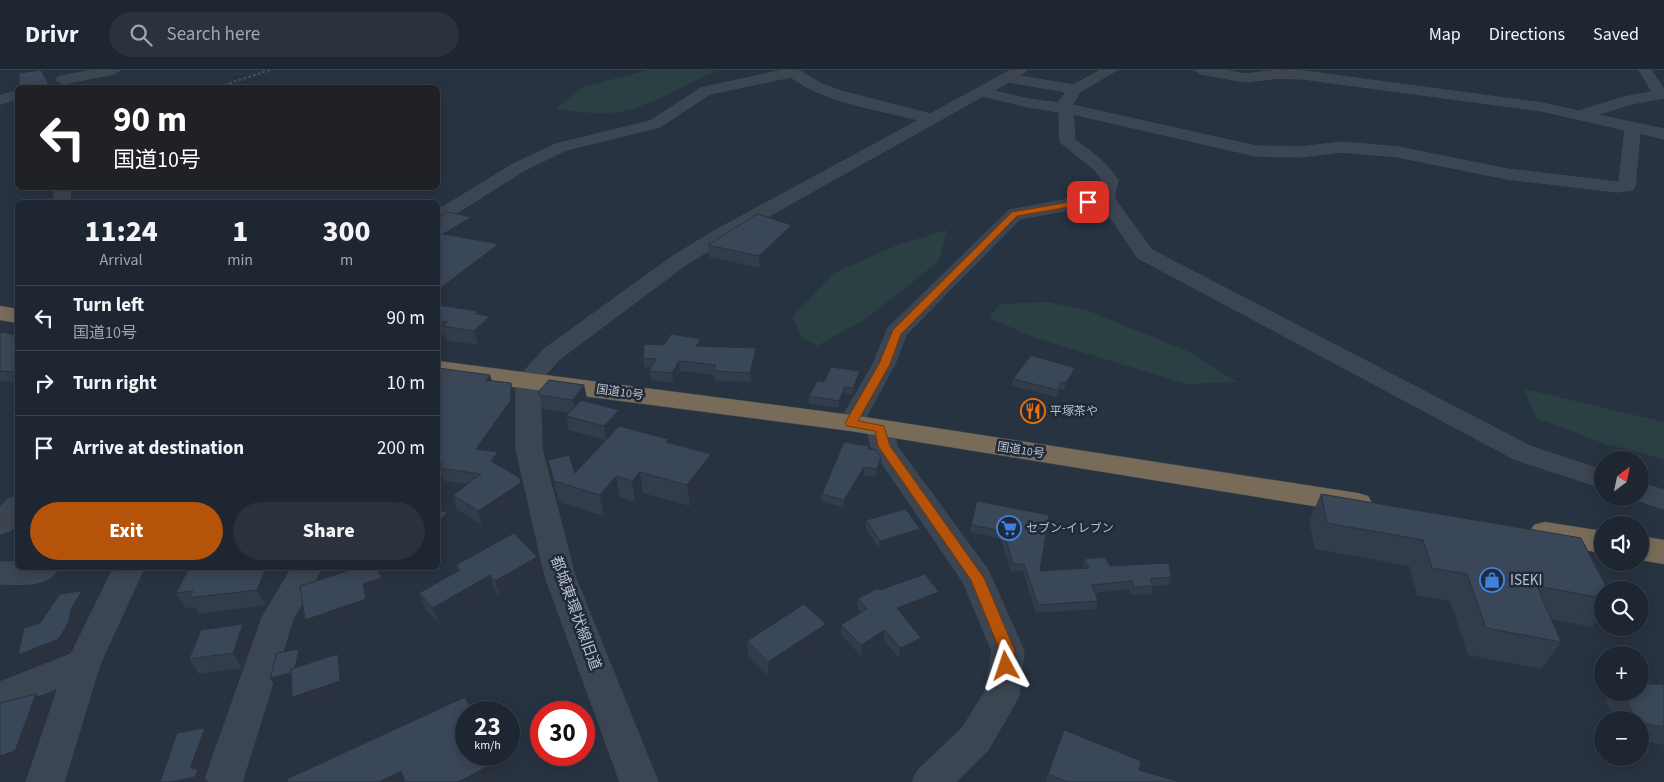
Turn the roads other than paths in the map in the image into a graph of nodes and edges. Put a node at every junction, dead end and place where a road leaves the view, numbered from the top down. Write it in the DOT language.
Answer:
graph roads {
  1 [pos="53,70"];
  2 [pos="114,70"];
  3 [pos="1021,70"];
  4 [pos="1111,70"];
  5 [pos="1201,70"];
  6 [pos="1645,70"];
  7 [pos="791,71"];
  8 [pos="1008,78"];
  9 [pos="64,85"];
  10 [pos="1075,89"];
  11 [pos="983,92"];
  12 [pos="15,96"];
  13 [pos="0,100"];
  14 [pos="1066,108"];
  15 [pos="1581,115"];
  16 [pos="933,119"];
  17 [pos="1633,128"];
  18 [pos="1664,134"];
  19 [pos="1105,198"];
  20 [pos="440,215"];
  21 [pos="0,314"];
  22 [pos="15,316"];
  23 [pos="440,371"];
  24 [pos="528,380"];
  25 [pos="866,426"];
  26 [pos="1594,476"];
  27 [pos="1649,495"];
  28 [pos="1664,500"];
  29 [pos="1382,507"];
  30 [pos="15,509"];
  31 [pos="0,524"];
  32 [pos="1516,529"];
  33 [pos="1594,541"];
  34 [pos="1649,550"];
  35 [pos="1664,552"];
  36 [pos="39,570"];
  37 [pos="128,570"];
  38 [pos="306,570"];
  39 [pos="0,572"];
  40 [pos="83,664"];
  41 [pos="0,697"];
  42 [pos="45,782"];
  43 [pos="223,782"];
  44 [pos="639,782"];
  45 [pos="931,782"];
  1 -- 9 [label="street"];
  2 -- 9 [label="street"];
  3 -- 8 [label="street"];
  4 -- 10 [label="street"];
  5 -- 15 [label="street"];
  6 -- 15 [label="street"];
  7 -- 16 [label="street"];
  7 -- 20 [label="street"];
  8 -- 10 [label="street"];
  8 -- 11 [label="street"];
  10 -- 14 [label="street"];
  11 -- 14 [label="street"];
  11 -- 16 [label="street"];
  12 -- 13 [label="street"];
  14 -- 17 [label="street"];
  14 -- 19 [label="street"];
  15 -- 17 [label="street"];
  16 -- 24 [label="street"];
  17 -- 18 [label="street"];
  19 -- 25 [label="street"];
  19 -- 26 [label="street"];
  21 -- 22 [label="highway"];
  23 -- 24 [label="highway, 国道10号"];
  24 -- 25 [label="highway, 国道10号"];
  24 -- 44 [label="street, 都城東環状線旧道"];
  25 -- 29 [label="highway, 国道10号"];
  25 -- 45 [label="street"];
  27 -- 28 [label="street"];
  30 -- 31 [label="street"];
  32 -- 33 [label="highway"];
  34 -- 35 [label="highway"];
  36 -- 39 [label="street"];
  37 -- 40 [label="street"];
  38 -- 43 [label="street"];
  40 -- 41 [label="street"];
  40 -- 42 [label="street"];
}
